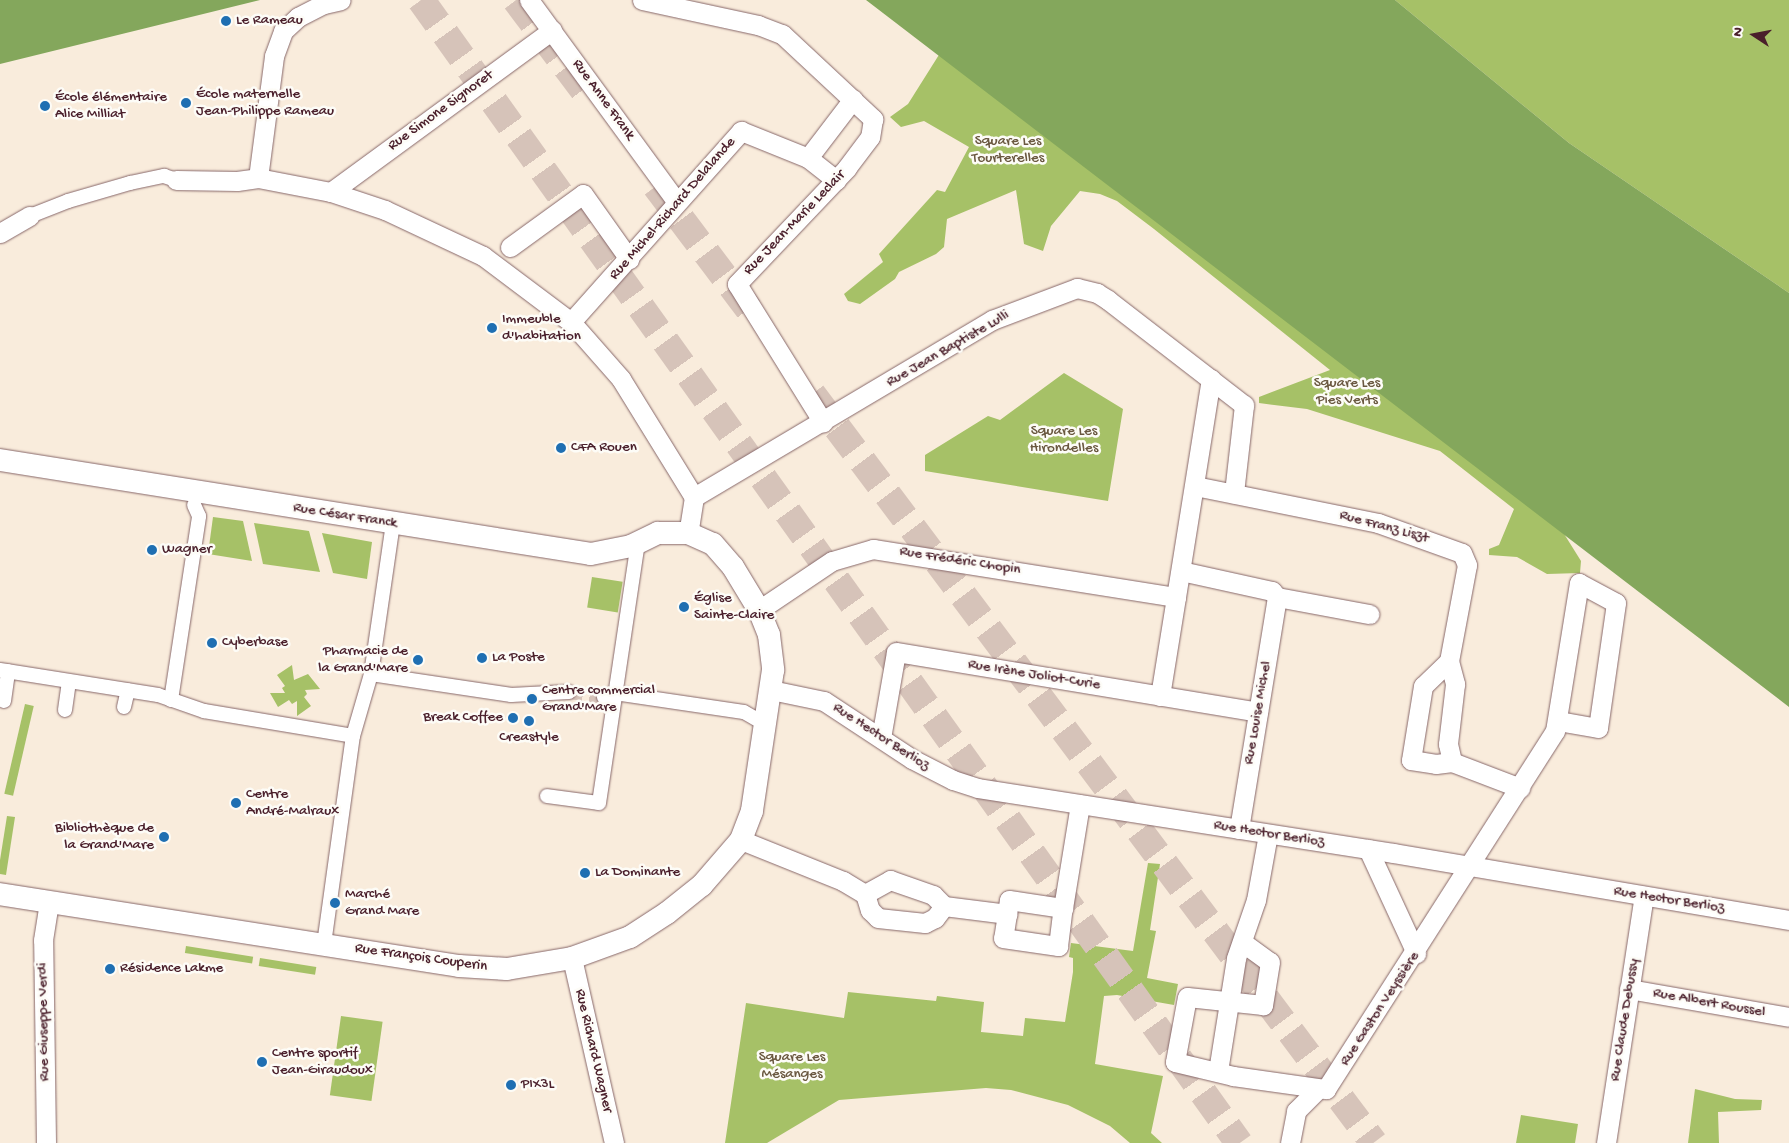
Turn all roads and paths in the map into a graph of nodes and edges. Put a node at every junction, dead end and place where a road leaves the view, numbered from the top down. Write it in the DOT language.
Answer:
graph roads {
  1 [pos="341,0"];
  2 [pos="529,0"];
  3 [pos="642,0"];
  4 [pos="552,30"];
  5 [pos="853,99"];
  6 [pos="808,158"];
  7 [pos="258,178"];
  8 [pos="176,180"];
  9 [pos="836,180"];
  10 [pos="331,192"];
  11 [pos="676,201"];
  12 [pos="30,216"];
  13 [pos="0,233"];
  14 [pos="510,247"];
  15 [pos="629,259"];
  16 [pos="571,322"];
  17 [pos="1211,379"];
  18 [pos="823,422"];
  19 [pos="0,460"];
  20 [pos="1195,486"];
  21 [pos="1234,493"];
  22 [pos="694,497"];
  23 [pos="194,505"];
  24 [pos="393,523"];
  25 [pos="688,533"];
  26 [pos="638,542"];
  27 [pos="1181,571"];
  28 [pos="1176,597"];
  29 [pos="1277,597"];
  30 [pos="759,610"];
  31 [pos="1369,614"];
  32 [pos="1449,661"];
  33 [pos="4,671"];
  34 [pos="371,674"];
  35 [pos="70,681"];
  36 [pos="128,690"];
  37 [pos="771,690"];
  38 [pos="569,692"];
  39 [pos="610,695"];
  40 [pos="1160,696"];
  41 [pos="171,700"];
  42 [pos="4,701"];
  43 [pos="124,708"];
  44 [pos="65,710"];
  45 [pos="1258,712"];
  46 [pos="756,719"];
  47 [pos="1558,721"];
  48 [pos="353,736"];
  49 [pos="881,738"];
  50 [pos="1452,762"];
  51 [pos="1520,788"];
  52 [pos="547,796"];
  53 [pos="1080,804"];
  54 [pos="1238,829"];
  55 [pos="1268,834"];
  56 [pos="741,840"];
  57 [pos="1368,849"];
  58 [pos="1472,866"];
  59 [pos="0,894"];
  60 [pos="866,894"];
  61 [pos="1644,896"];
  62 [pos="48,902"];
  63 [pos="944,906"];
  64 [pos="1063,908"];
  65 [pos="1007,914"];
  66 [pos="1789,920"];
  67 [pos="325,937"];
  68 [pos="1242,942"];
  69 [pos="1416,953"];
  70 [pos="572,958"];
  71 [pos="1629,989"];
  72 [pos="1229,1004"];
  73 [pos="1789,1017"];
  74 [pos="1218,1071"];
  75 [pos="1317,1090"];
  76 [pos="46,1143"];
  77 [pos="614,1143"];
  78 [pos="1290,1143"];
  79 [pos="1606,1143"];
  1 -- 7 [label="street"];
  2 -- 4 [label="street, Rue Anne Frank"];
  3 -- 5 [label="street"];
  4 -- 10 [label="street, Rue Simone Signoret"];
  4 -- 11 [label="street, Rue Anne Frank"];
  5 -- 6 [label="street"];
  5 -- 9 [label="street, Rue Jean-Marie Leclair"];
  6 -- 9 [label="street, Rue Michel-Richard Delalande"];
  6 -- 11 [label="street, Rue Michel-Richard Delalande"];
  7 -- 8 [label="street"];
  7 -- 10 [label="street"];
  8 -- 12 [label="street"];
  9 -- 18 [label="street, Rue Jean-Marie Leclair"];
  10 -- 16 [label="street"];
  11 -- 15 [label="street, Rue Michel-Richard Delalande"];
  12 -- 13 [label="street"];
  14 -- 15 [label="street"];
  15 -- 16 [label="street, Rue Michel-Richard Delalande"];
  16 -- 22 [label="street"];
  17 -- 18 [label="street, Rue Jean Baptiste Lulli"];
  17 -- 20 [label="street"];
  17 -- 21 [label="street, Rue Jean Baptiste Lulli"];
  18 -- 22 [label="street, Rue Jean Baptiste Lulli"];
  19 -- 24 [label="street, Rue César Franck"];
  20 -- 21 [label="street, Rue Franz Liszt"];
  20 -- 27 [label="street"];
  21 -- 32 [label="street, Rue Franz Liszt"];
  22 -- 25 [label="street"];
  23 -- 41 [label="street"];
  24 -- 26 [label="street, Rue César Franck"];
  24 -- 34 [label="street"];
  25 -- 26 [label="street, Rue César Franck"];
  25 -- 30 [label="street, Rue François Couperin"];
  26 -- 39 [label="street"];
  27 -- 28 [label="street"];
  27 -- 29 [label="street"];
  28 -- 30 [label="street, Rue Frédéric Chopin"];
  28 -- 40 [label="street"];
  29 -- 31 [label="street"];
  29 -- 45 [label="street, Rue Louise Michel"];
  30 -- 37 [label="street, Rue François Couperin"];
  32 -- 50 [label="street, Rue Franz Liszt"];
  32 -- 50 [label="street"];
  33 -- 35 [label="street"];
  33 -- 42 [label="street"];
  34 -- 38 [label="street"];
  34 -- 48 [label="street"];
  35 -- 36 [label="street"];
  35 -- 44 [label="street"];
  36 -- 41 [label="street"];
  36 -- 43 [label="street"];
  37 -- 49 [label="street, Rue Hector Berlioz"];
  37 -- 56 [label="street, Rue François Couperin"];
  39 -- 46 [label="street"];
  39 -- 52 [label="street"];
  40 -- 45 [label="street, Rue Irène Joliot-Curie"];
  40 -- 49 [label="street, Rue Irène Joliot-Curie"];
  41 -- 48 [label="street"];
  45 -- 54 [label="street, Rue Louise Michel"];
  47 -- 47 [label="street, Rue Gaston Veyssière"];
  47 -- 51 [label="street, Rue Gaston Veyssière"];
  48 -- 67 [label="street"];
  49 -- 53 [label="street, Rue Hector Berlioz"];
  50 -- 51 [label="street"];
  51 -- 58 [label="street, Rue Gaston Veyssière"];
  53 -- 54 [label="street, Rue Hector Berlioz"];
  53 -- 64 [label="street"];
  54 -- 55 [label="street, Rue Hector Berlioz"];
  55 -- 57 [label="street, Rue Hector Berlioz"];
  55 -- 68 [label="street"];
  56 -- 60 [label="street"];
  56 -- 70 [label="street, Rue François Couperin"];
  57 -- 58 [label="street, Rue Hector Berlioz"];
  57 -- 69 [label="street"];
  58 -- 61 [label="street, Rue Hector Berlioz"];
  58 -- 69 [label="street, Rue Gaston Veyssière"];
  59 -- 62 [label="street, Rue François Couperin"];
  60 -- 63 [label="street"];
  60 -- 63 [label="street"];
  61 -- 66 [label="street, Rue Hector Berlioz"];
  61 -- 71 [label="street, Rue Claude Debussy"];
  62 -- 70 [label="street, Rue François Couperin"];
  62 -- 76 [label="street, Rue Giuseppe Verdi"];
  63 -- 65 [label="street"];
  64 -- 65 [label="street"];
  64 -- 65 [label="street"];
  68 -- 72 [label="street"];
  68 -- 72 [label="street"];
  69 -- 75 [label="street, Rue Gaston Veyssière"];
  70 -- 77 [label="street, Rue Richard Wagner"];
  71 -- 73 [label="street, Rue Albert Roussel"];
  71 -- 79 [label="street, Rue Claude Debussy"];
  72 -- 74 [label="street"];
  72 -- 74 [label="street"];
  74 -- 75 [label="street"];
  75 -- 78 [label="street, Rue Gaston Veyssière"];
}
